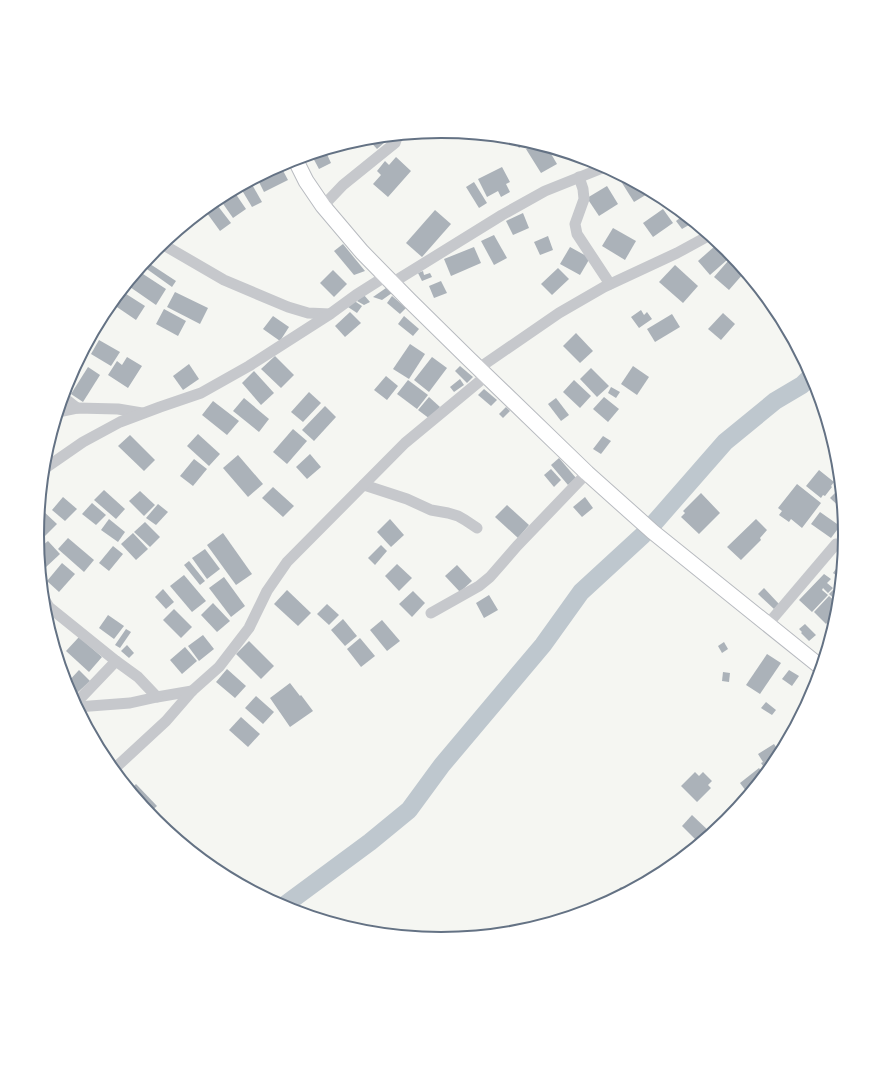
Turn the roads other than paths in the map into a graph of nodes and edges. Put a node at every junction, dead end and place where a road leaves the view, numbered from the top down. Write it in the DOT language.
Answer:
graph roads {
  1 [pos="396,141"];
  2 [pos="298,165"];
  3 [pos="598,170"];
  4 [pos="579,178"];
  5 [pos="323,206"];
  6 [pos="705,238"];
  7 [pos="168,247"];
  8 [pos="389,279"];
  9 [pos="610,284"];
  10 [pos="330,314"];
  11 [pos="483,372"];
  12 [pos="68,401"];
  13 [pos="77,408"];
  14 [pos="64,411"];
  15 [pos="143,413"];
  16 [pos="51,464"];
  17 [pos="587,473"];
  18 [pos="364,485"];
  19 [pos="477,528"];
  20 [pos="836,544"];
  21 [pos="51,609"];
  22 [pos="431,613"];
  23 [pos="768,624"];
  24 [pos="116,662"];
  25 [pos="818,664"];
  26 [pos="192,691"];
  27 [pos="157,697"];
  28 [pos="80,701"];
  29 [pos="82,706"];
  30 [pos="117,765"];
  1 -- 5 [label="street"];
  2 -- 5 [label="street"];
  3 -- 4 [label="street"];
  4 -- 8 [label="street"];
  4 -- 9 [label="street"];
  5 -- 8 [label="street"];
  6 -- 9 [label="street"];
  7 -- 10 [label="street"];
  8 -- 10 [label="street"];
  8 -- 11 [label="street"];
  9 -- 11 [label="street"];
  10 -- 15 [label="street"];
  11 -- 17 [label="street"];
  11 -- 18 [label="street"];
  12 -- 13 [label="street"];
  13 -- 14 [label="street"];
  13 -- 15 [label="street"];
  15 -- 16 [label="street"];
  17 -- 22 [label="street"];
  17 -- 23 [label="street"];
  18 -- 19 [label="street"];
  18 -- 26 [label="street"];
  20 -- 23 [label="street"];
  21 -- 24 [label="street"];
  23 -- 25 [label="street"];
  24 -- 27 [label="street"];
  24 -- 28 [label="street"];
  26 -- 27 [label="street"];
  26 -- 30 [label="street"];
  27 -- 29 [label="street"];
}
